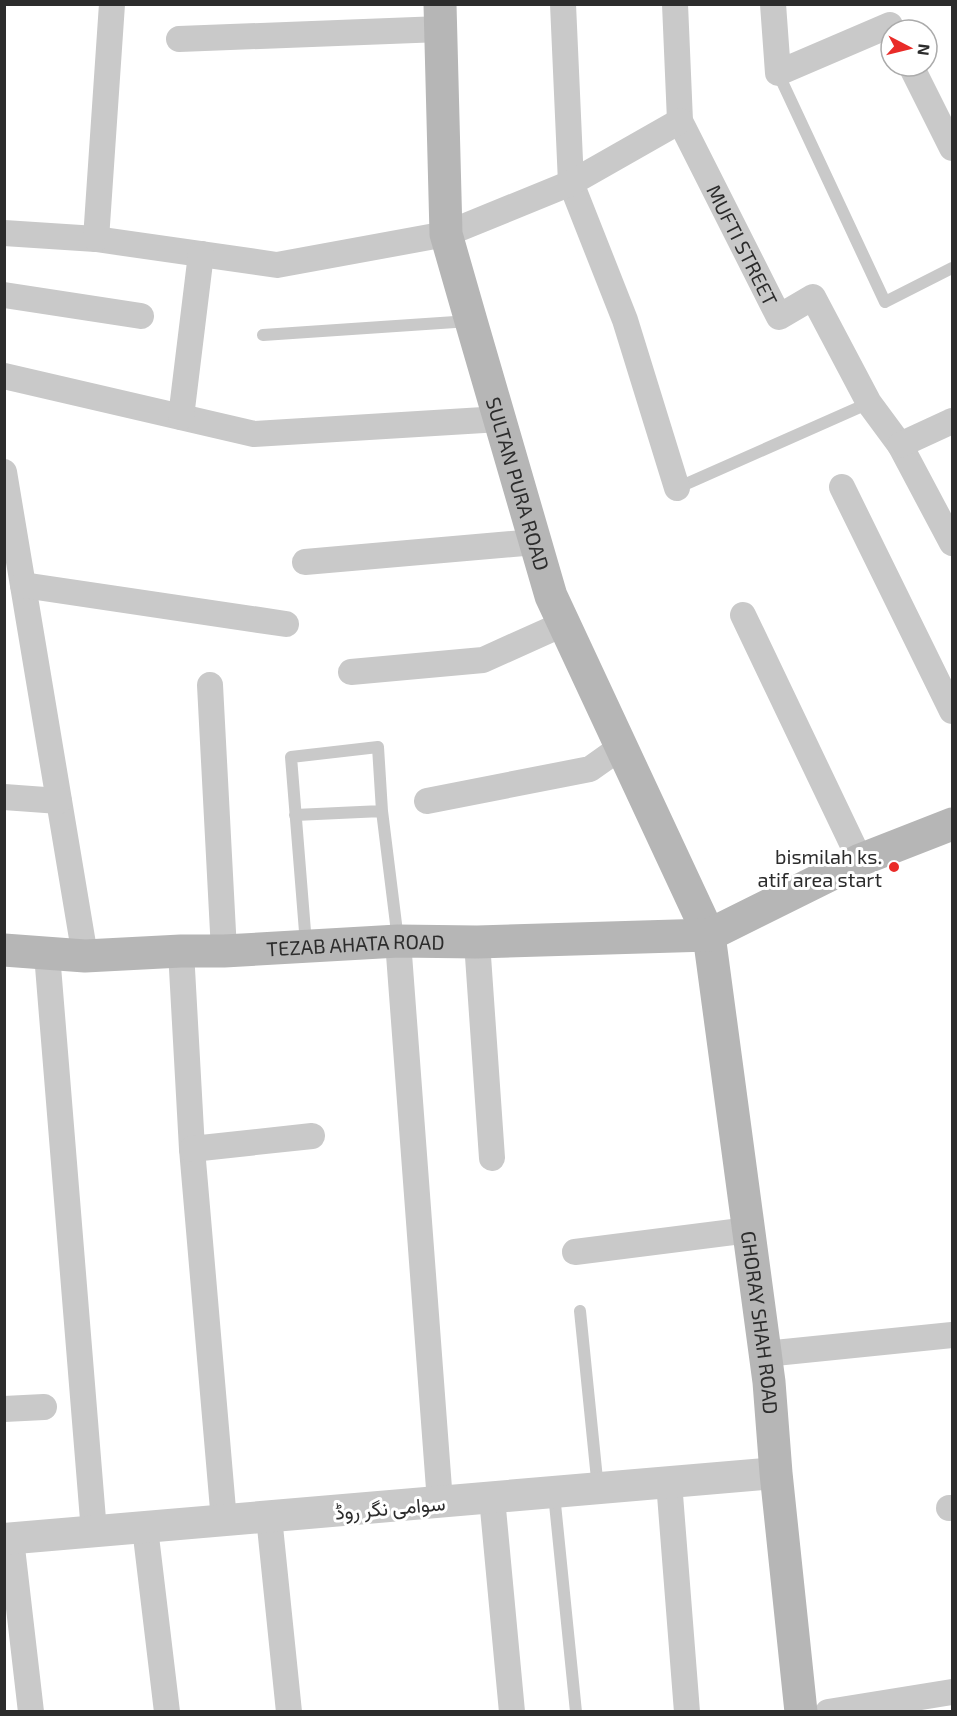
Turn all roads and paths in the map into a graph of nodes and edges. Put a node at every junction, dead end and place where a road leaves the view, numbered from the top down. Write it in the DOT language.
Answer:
graph roads {
  1 [pos="112,4"];
  2 [pos="563,4"];
  3 [pos="675,4"];
  4 [pos="773,4"];
  5 [pos="440,17"];
  6 [pos="879,26"];
  7 [pos="179,39"];
  8 [pos="778,74"];
  9 [pos="917,78"];
  10 [pos="680,121"];
  11 [pos="952,148"];
  12 [pos="572,183"];
  13 [pos="4,233"];
  14 [pos="447,234"];
  15 [pos="96,238"];
  16 [pos="201,254"];
  17 [pos="952,268"];
  18 [pos="4,295"];
  19 [pos="141,315"];
  20 [pos="471,321"];
  21 [pos="262,335"];
  22 [pos="4,376"];
  23 [pos="868,403"];
  24 [pos="181,417"];
  25 [pos="500,419"];
  26 [pos="952,421"];
  27 [pos="900,445"];
  28 [pos="4,472"];
  29 [pos="842,487"];
  30 [pos="677,488"];
  31 [pos="535,542"];
  32 [pos="952,543"];
  33 [pos="305,562"];
  34 [pos="23,585"];
  35 [pos="743,615"];
  36 [pos="286,624"];
  37 [pos="563,624"];
  38 [pos="351,672"];
  39 [pos="210,685"];
  40 [pos="952,711"];
  41 [pos="621,747"];
  42 [pos="4,797"];
  43 [pos="59,801"];
  44 [pos="427,801"];
  45 [pos="382,811"];
  46 [pos="295,815"];
  47 [pos="952,824"];
  48 [pos="860,860"];
  49 [pos="708,935"];
  50 [pos="398,941"];
  51 [pos="477,942"];
  52 [pos="306,946"];
  53 [pos="4,950"];
  54 [pos="180,951"];
  55 [pos="224,951"];
  56 [pos="47,954"];
  57 [pos="85,956"];
  58 [pos="312,1136"];
  59 [pos="192,1149"];
  60 [pos="492,1158"];
  61 [pos="749,1230"];
  62 [pos="576,1252"];
  63 [pos="580,1311"];
  64 [pos="952,1335"];
  65 [pos="765,1354"];
  66 [pos="44,1407"];
  67 [pos="4,1409"];
  68 [pos="776,1473"];
  69 [pos="669,1482"];
  70 [pos="598,1489"];
  71 [pos="554,1492"];
  72 [pos="492,1498"];
  73 [pos="440,1502"];
  74 [pos="269,1517"];
  75 [pos="224,1521"];
  76 [pos="146,1528"];
  77 [pos="94,1532"];
  78 [pos="8,1539"];
  79 [pos="952,1692"];
  80 [pos="31,1712"];
  81 [pos="167,1712"];
  82 [pos="289,1712"];
  83 [pos="512,1712"];
  84 [pos="576,1712"];
  85 [pos="687,1712"];
  86 [pos="801,1712"];
  87 [pos="828,1712"];
  1 -- 15 [label="street"];
  2 -- 12 [label="street"];
  3 -- 10 [label="street, MUFTI STREET"];
  4 -- 8 [label="street"];
  5 -- 7 [label="street"];
  5 -- 14 [label="main road, SULTAN PURA ROAD"];
  6 -- 8 [label="street"];
  8 -- 17 [label="lane"];
  9 -- 11 [label="street"];
  10 -- 12 [label="street"];
  10 -- 23 [label="street, MUFTI STREET"];
  12 -- 14 [label="street"];
  12 -- 30 [label="street"];
  13 -- 15 [label="street"];
  14 -- 16 [label="street"];
  14 -- 20 [label="main road, SULTAN PURA ROAD"];
  15 -- 16 [label="street"];
  16 -- 24 [label="street"];
  18 -- 19 [label="street"];
  20 -- 21 [label="lane"];
  20 -- 25 [label="main road, SULTAN PURA ROAD"];
  22 -- 24 [label="street"];
  23 -- 27 [label="street, MUFTI STREET"];
  23 -- 30 [label="lane"];
  24 -- 25 [label="street"];
  25 -- 31 [label="main road, SULTAN PURA ROAD"];
  26 -- 27 [label="street"];
  27 -- 32 [label="street, MUFTI STREET"];
  28 -- 34 [label="street"];
  29 -- 40 [label="street"];
  31 -- 33 [label="street"];
  31 -- 37 [label="main road, SULTAN PURA ROAD"];
  34 -- 36 [label="street"];
  34 -- 43 [label="street"];
  35 -- 48 [label="street"];
  37 -- 38 [label="street"];
  37 -- 41 [label="main road, SULTAN PURA ROAD"];
  39 -- 55 [label="street"];
  41 -- 44 [label="street"];
  41 -- 49 [label="main road, SULTAN PURA ROAD"];
  42 -- 43 [label="street"];
  43 -- 57 [label="street"];
  45 -- 46 [label="lane"];
  45 -- 46 [label="lane"];
  45 -- 50 [label="lane"];
  46 -- 52 [label="lane"];
  47 -- 48 [label="main road"];
  48 -- 49 [label="main road"];
  49 -- 51 [label="main road, TEZAB AHATA ROAD"];
  49 -- 61 [label="main road, GHORAY SHAH ROAD"];
  50 -- 51 [label="main road, TEZAB AHATA ROAD"];
  50 -- 52 [label="main road, TEZAB AHATA ROAD"];
  50 -- 73 [label="street"];
  51 -- 60 [label="street"];
  52 -- 55 [label="main road, TEZAB AHATA ROAD"];
  53 -- 56 [label="main road, TEZAB AHATA ROAD"];
  54 -- 55 [label="main road, TEZAB AHATA ROAD"];
  54 -- 57 [label="main road, TEZAB AHATA ROAD"];
  54 -- 59 [label="street"];
  56 -- 57 [label="main road, TEZAB AHATA ROAD"];
  56 -- 77 [label="street"];
  58 -- 59 [label="street"];
  59 -- 75 [label="street"];
  61 -- 62 [label="street"];
  61 -- 65 [label="main road, GHORAY SHAH ROAD"];
  63 -- 70 [label="lane"];
  64 -- 65 [label="street"];
  65 -- 68 [label="main road, GHORAY SHAH ROAD"];
  66 -- 67 [label="street"];
  68 -- 69 [label="street, سوامی نگر روڈ"];
  68 -- 86 [label="main road, GHORAY SHAH ROAD"];
  69 -- 70 [label="street, سوامی نگر روڈ"];
  69 -- 85 [label="street"];
  70 -- 71 [label="street, سوامی نگر روڈ"];
  71 -- 72 [label="street, سوامی نگر روڈ"];
  71 -- 84 [label="lane"];
  72 -- 73 [label="street, سوامی نگر روڈ"];
  72 -- 83 [label="street"];
  73 -- 74 [label="street, سوامی نگر روڈ"];
  74 -- 75 [label="street, سوامی نگر روڈ"];
  74 -- 82 [label="street"];
  75 -- 76 [label="street, سوامی نگر روڈ"];
  76 -- 77 [label="street, سوامی نگر روڈ"];
  76 -- 81 [label="street"];
  77 -- 78 [label="street, سوامی نگر روڈ"];
  78 -- 80 [label="street"];
  79 -- 87 [label="street"];
}
